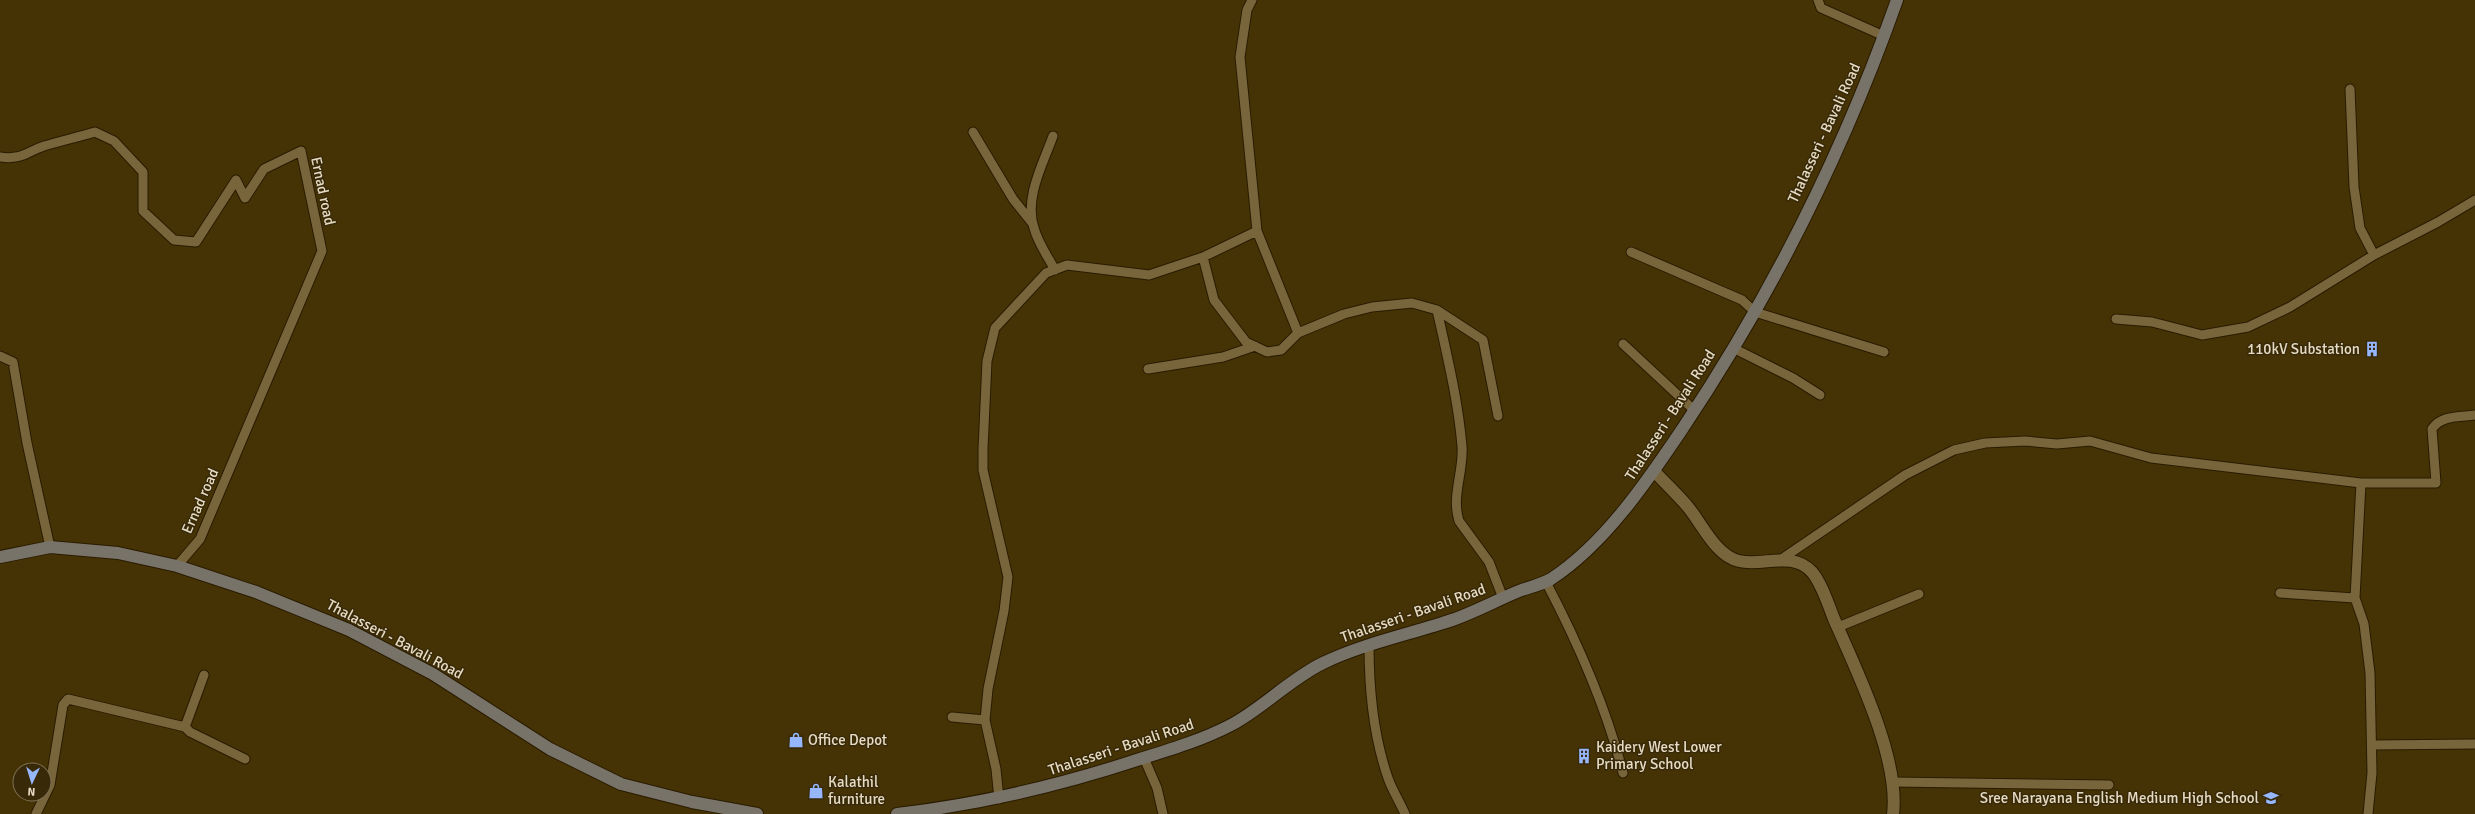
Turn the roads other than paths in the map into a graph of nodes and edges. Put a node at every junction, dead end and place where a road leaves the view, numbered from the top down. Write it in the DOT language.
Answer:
graph roads {
  1 [pos="1252,0"];
  2 [pos="1818,0"];
  3 [pos="1897,0"];
  4 [pos="1884,36"];
  5 [pos="2350,89"];
  6 [pos="973,132"];
  7 [pos="1053,136"];
  8 [pos="0,157"];
  9 [pos="2475,200"];
  10 [pos="1033,224"];
  11 [pos="1257,231"];
  12 [pos="1631,252"];
  13 [pos="2374,255"];
  14 [pos="1203,257"];
  15 [pos="1055,270"];
  16 [pos="1438,310"];
  17 [pos="1755,312"];
  18 [pos="2116,319"];
  19 [pos="1298,333"];
  20 [pos="1623,344"];
  21 [pos="1255,346"];
  22 [pos="1733,348"];
  23 [pos="1884,352"];
  24 [pos="0,356"];
  25 [pos="1148,369"];
  26 [pos="1820,395"];
  27 [pos="1694,411"];
  28 [pos="2475,415"];
  29 [pos="1498,416"];
  30 [pos="1655,472"];
  31 [pos="2361,483"];
  32 [pos="50,547"];
  33 [pos="0,557"];
  34 [pos="1780,560"];
  35 [pos="177,566"];
  36 [pos="1546,582"];
  37 [pos="2280,593"];
  38 [pos="1919,594"];
  39 [pos="1503,598"];
  40 [pos="2356,598"];
  41 [pos="1838,627"];
  42 [pos="1369,645"];
  43 [pos="204,675"];
  44 [pos="952,717"];
  45 [pos="985,720"];
  46 [pos="185,728"];
  47 [pos="2475,744"];
  48 [pos="2372,745"];
  49 [pos="1144,758"];
  50 [pos="245,759"];
  51 [pos="1623,773"];
  52 [pos="1893,782"];
  53 [pos="2109,785"];
  54 [pos="999,799"];
  55 [pos="36,814"];
  56 [pos="753,814"];
  57 [pos="897,814"];
  58 [pos="1163,814"];
  59 [pos="1405,814"];
  60 [pos="1893,814"];
  61 [pos="2368,814"];
  1 -- 11 [label="street"];
  2 -- 4 [label="street"];
  3 -- 4 [label="main road, Thalasseri - Bavali Road"];
  4 -- 17 [label="main road, Thalasseri - Bavali Road"];
  5 -- 13 [label="street"];
  6 -- 10 [label="street"];
  7 -- 10 [label="street"];
  8 -- 35 [label="street, Ernad road"];
  9 -- 13 [label="street"];
  10 -- 15 [label="street"];
  11 -- 14 [label="street"];
  11 -- 19 [label="street"];
  12 -- 17 [label="street"];
  13 -- 18 [label="street"];
  14 -- 15 [label="street"];
  14 -- 21 [label="street"];
  15 -- 45 [label="street"];
  16 -- 19 [label="street"];
  16 -- 29 [label="street"];
  16 -- 39 [label="street"];
  17 -- 22 [label="main road, Thalasseri - Bavali Road"];
  17 -- 23 [label="street"];
  19 -- 21 [label="street"];
  20 -- 27 [label="street"];
  21 -- 25 [label="street"];
  22 -- 26 [label="street"];
  22 -- 27 [label="main road, Thalasseri - Bavali Road"];
  24 -- 32 [label="street"];
  27 -- 30 [label="main road, Thalasseri - Bavali Road"];
  28 -- 31 [label="street"];
  30 -- 34 [label="street"];
  30 -- 36 [label="main road, Thalasseri - Bavali Road"];
  31 -- 34 [label="street"];
  31 -- 40 [label="street"];
  32 -- 33 [label="main road, Thalasseri - Bavali Road"];
  32 -- 35 [label="main road, Thalasseri - Bavali Road"];
  34 -- 41 [label="street"];
  35 -- 56 [label="main road, Thalasseri - Bavali Road"];
  36 -- 39 [label="main road, Thalasseri - Bavali Road"];
  36 -- 51 [label="street"];
  37 -- 40 [label="street"];
  38 -- 41 [label="street"];
  39 -- 42 [label="main road, Thalasseri - Bavali Road"];
  40 -- 48 [label="street"];
  41 -- 52 [label="street"];
  42 -- 49 [label="main road, Thalasseri - Bavali Road"];
  42 -- 59 [label="street"];
  43 -- 46 [label="street"];
  44 -- 45 [label="street"];
  45 -- 54 [label="street"];
  46 -- 50 [label="street"];
  46 -- 55 [label="street"];
  47 -- 48 [label="street"];
  48 -- 61 [label="street"];
  49 -- 54 [label="main road, Thalasseri - Bavali Road"];
  49 -- 58 [label="street"];
  52 -- 53 [label="street"];
  52 -- 60 [label="street"];
  54 -- 57 [label="main road, Thalasseri - Bavali Road"];
}
